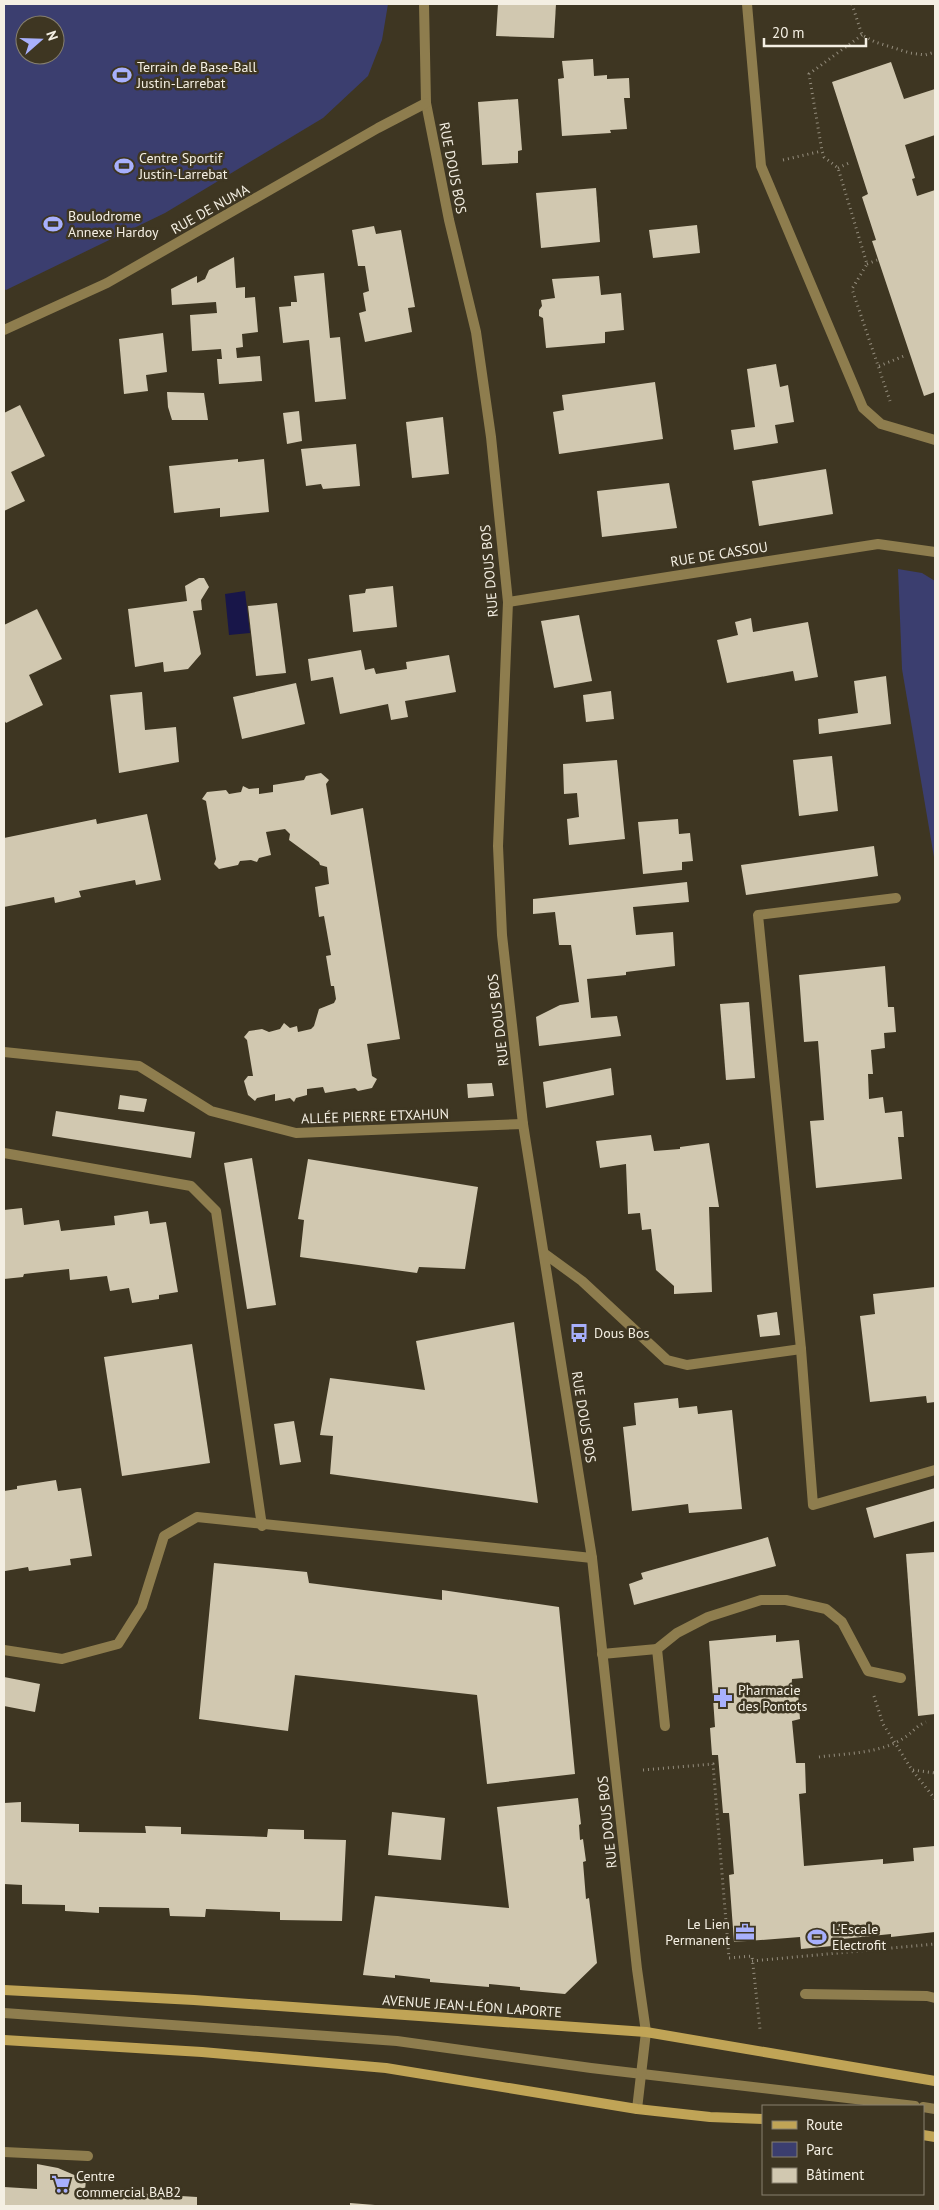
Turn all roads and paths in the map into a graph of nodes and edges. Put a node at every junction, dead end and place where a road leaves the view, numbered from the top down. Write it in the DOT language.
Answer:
graph roads {
  1 [pos="424,4"];
  2 [pos="747,4"];
  3 [pos="852,4"];
  4 [pos="862,35"];
  5 [pos="935,52"];
  6 [pos="426,103"];
  7 [pos="822,151"];
  8 [pos="849,163"];
  9 [pos="761,166"];
  10 [pos="838,168"];
  11 [pos="877,260"];
  12 [pos="867,264"];
  13 [pos="4,330"];
  14 [pos="904,356"];
  15 [pos="878,366"];
  16 [pos="890,402"];
  17 [pos="935,440"];
  18 [pos="935,552"];
  19 [pos="508,602"];
  20 [pos="896,898"];
  21 [pos="4,1052"];
  22 [pos="523,1124"];
  23 [pos="4,1153"];
  24 [pos="545,1254"];
  25 [pos="801,1349"];
  26 [pos="935,1470"];
  27 [pos="262,1526"];
  28 [pos="592,1558"];
  29 [pos="657,1649"];
  30 [pos="4,1650"];
  31 [pos="602,1654"];
  32 [pos="868,1671"];
  33 [pos="901,1678"];
  34 [pos="926,1722"];
  35 [pos="665,1726"];
  36 [pos="894,1743"];
  37 [pos="819,1757"];
  38 [pos="643,1770"];
  39 [pos="912,1770"];
  40 [pos="935,1773"];
  41 [pos="935,1799"];
  42 [pos="935,1944"];
  43 [pos="752,1961"];
  44 [pos="4,1990"];
  45 [pos="805,1994"];
  46 [pos="935,1998"];
  47 [pos="4,2013"];
  48 [pos="646,2032"];
  49 [pos="761,2037"];
  50 [pos="4,2040"];
  51 [pos="642,2074"];
  52 [pos="935,2081"];
  53 [pos="906,2105"];
  54 [pos="637,2109"];
  55 [pos="762,2119"];
  56 [pos="4,2152"];
  57 [pos="88,2156"];
  1 -- 6 [label="street, RUE DOUS BOS"];
  2 -- 9 [label="street"];
  3 -- 4 [label="path"];
  4 -- 5 [label="path"];
  4 -- 7 [label="path"];
  6 -- 13 [label="street, RUE DE NUMA"];
  6 -- 19 [label="street, RUE DOUS BOS"];
  7 -- 9 [label="path"];
  7 -- 10 [label="path"];
  8 -- 10 [label="path"];
  9 -- 17 [label="street"];
  10 -- 12 [label="path"];
  11 -- 12 [label="path"];
  12 -- 15 [label="path"];
  14 -- 15 [label="path"];
  15 -- 16 [label="path"];
  18 -- 19 [label="street, RUE DE CASSOU"];
  19 -- 22 [label="street, RUE DOUS BOS"];
  20 -- 25 [label="street"];
  21 -- 22 [label="street, ALLÉE PIERRE ETXAHUN"];
  22 -- 24 [label="street, RUE DOUS BOS"];
  23 -- 27 [label="street"];
  24 -- 25 [label="street"];
  24 -- 28 [label="street, RUE DOUS BOS"];
  25 -- 26 [label="street"];
  27 -- 28 [label="street"];
  27 -- 30 [label="street"];
  28 -- 31 [label="street, RUE DOUS BOS"];
  29 -- 31 [label="street"];
  29 -- 32 [label="street"];
  29 -- 35 [label="street"];
  31 -- 48 [label="street, RUE DOUS BOS"];
  32 -- 33 [label="street"];
  32 -- 36 [label="path"];
  34 -- 36 [label="path"];
  36 -- 37 [label="path"];
  36 -- 39 [label="path"];
  38 -- 43 [label="path"];
  39 -- 40 [label="path"];
  39 -- 41 [label="path"];
  42 -- 43 [label="path"];
  43 -- 49 [label="path"];
  44 -- 48 [label="street, AVENUE JEAN-LÉON LAPORTE"];
  45 -- 46 [label="street"];
  47 -- 51 [label="street"];
  48 -- 51 [label="street, RUE DOUS BOS"];
  48 -- 52 [label="street, AVENUE JEAN-LÉON LAPORTE"];
  50 -- 54 [label="street"];
  51 -- 53 [label="street"];
  51 -- 54 [label="street, RUE DOUS BOS"];
  54 -- 55 [label="street"];
  56 -- 57 [label="street"];
}
